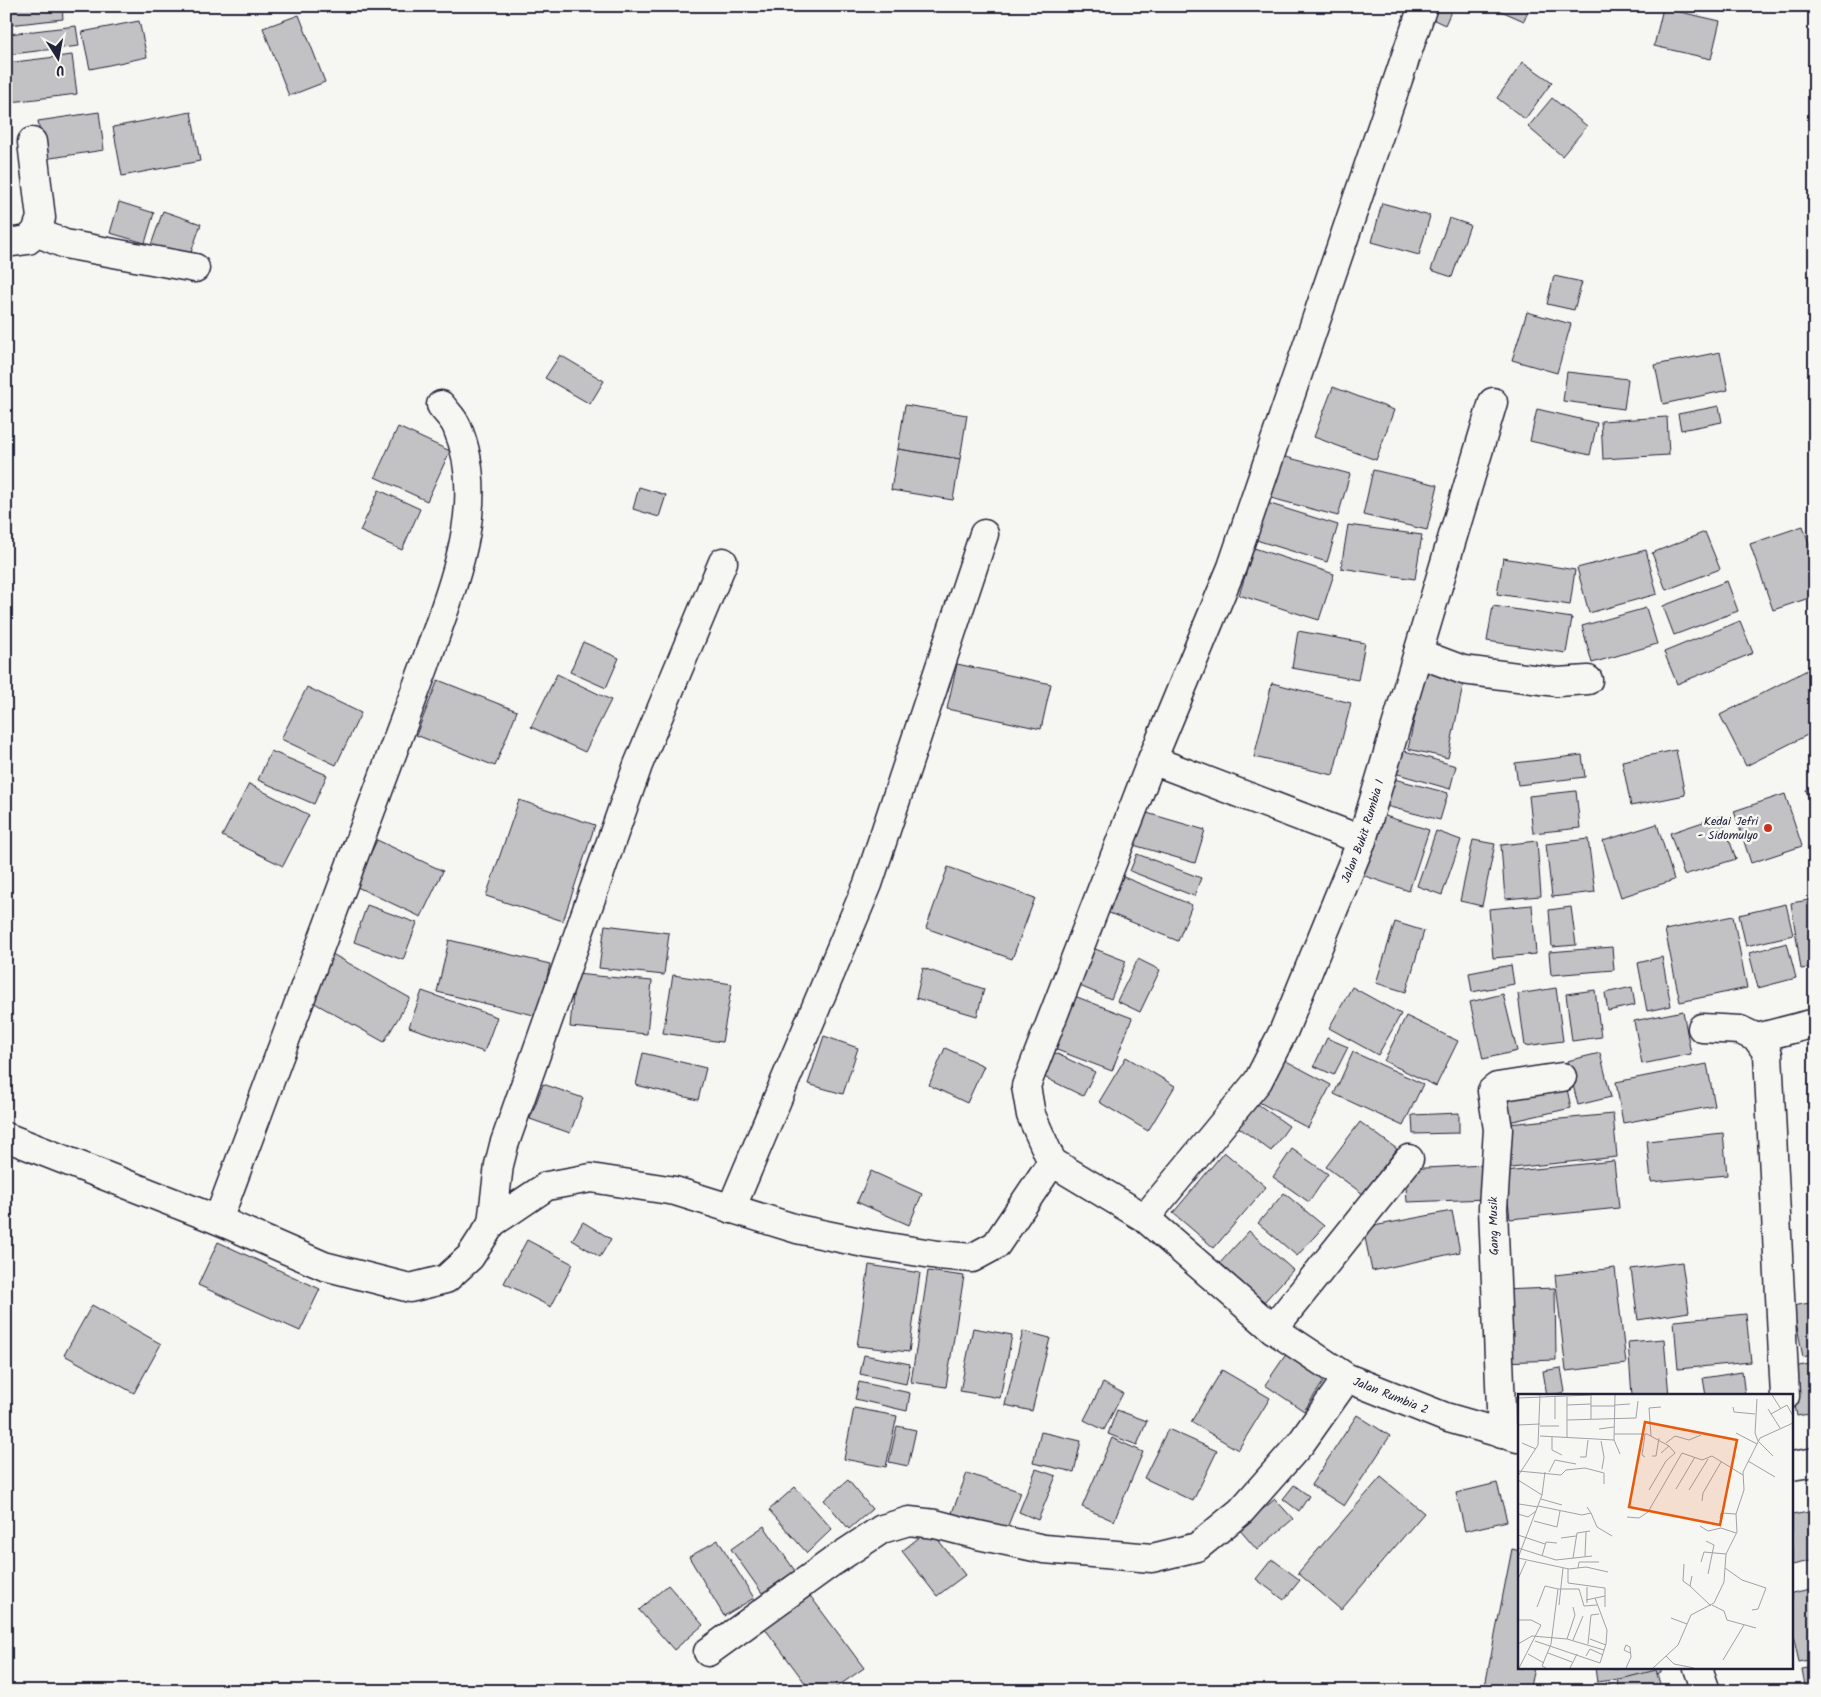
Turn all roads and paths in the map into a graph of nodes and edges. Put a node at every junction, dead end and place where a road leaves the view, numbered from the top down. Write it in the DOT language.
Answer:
graph roads {
  1 [pos="1424,6"];
  2 [pos="32,142"];
  3 [pos="36,232"];
  4 [pos="6,243"];
  5 [pos="195,268"];
  6 [pos="1493,402"];
  7 [pos="441,405"];
  8 [pos="984,534"];
  9 [pos="723,562"];
  10 [pos="1418,653"];
  11 [pos="1588,680"];
  12 [pos="1152,760"];
  13 [pos="1362,840"];
  14 [pos="1815,1023"];
  15 [pos="1702,1028"];
  16 [pos="1757,1038"];
  17 [pos="1562,1077"];
  18 [pos="6,1137"];
  19 [pos="1409,1159"];
  20 [pos="1052,1162"];
  21 [pos="731,1209"];
  22 [pos="1145,1218"];
  23 [pos="218,1220"];
  24 [pos="492,1223"];
  25 [pos="1273,1329"];
  26 [pos="1347,1378"];
  27 [pos="1785,1394"];
  28 [pos="1511,1436"];
  29 [pos="1815,1462"];
  30 [pos="1794,1466"];
  31 [pos="708,1652"];
  32 [pos="1699,1670"];
  33 [pos="1706,1691"];
  1 -- 12 [label="street"];
  2 -- 3 [label="street"];
  3 -- 4 [label="street"];
  3 -- 5 [label="street"];
  6 -- 10 [label="street, Jalan Bukit Rumbia I"];
  7 -- 23 [label="street"];
  8 -- 21 [label="street"];
  9 -- 24 [label="street"];
  10 -- 11 [label="street"];
  10 -- 13 [label="street, Jalan Bukit Rumbia I"];
  12 -- 13 [label="street"];
  12 -- 20 [label="street"];
  13 -- 22 [label="street, Jalan Bukit Rumbia I"];
  14 -- 16 [label="street"];
  15 -- 16 [label="street"];
  16 -- 27 [label="street"];
  17 -- 28 [label="street, Gang Musik"];
  18 -- 23 [label="street"];
  19 -- 25 [label="street"];
  20 -- 21 [label="street"];
  20 -- 22 [label="street, Jalan Rumbia 2"];
  21 -- 24 [label="street"];
  22 -- 25 [label="street, Jalan Rumbia 2"];
  23 -- 24 [label="street"];
  25 -- 26 [label="street, Jalan Rumbia 2"];
  26 -- 28 [label="street, Jalan Rumbia 2"];
  26 -- 31 [label="street"];
  29 -- 30 [label="street"];
  32 -- 33 [label="street"];
}
